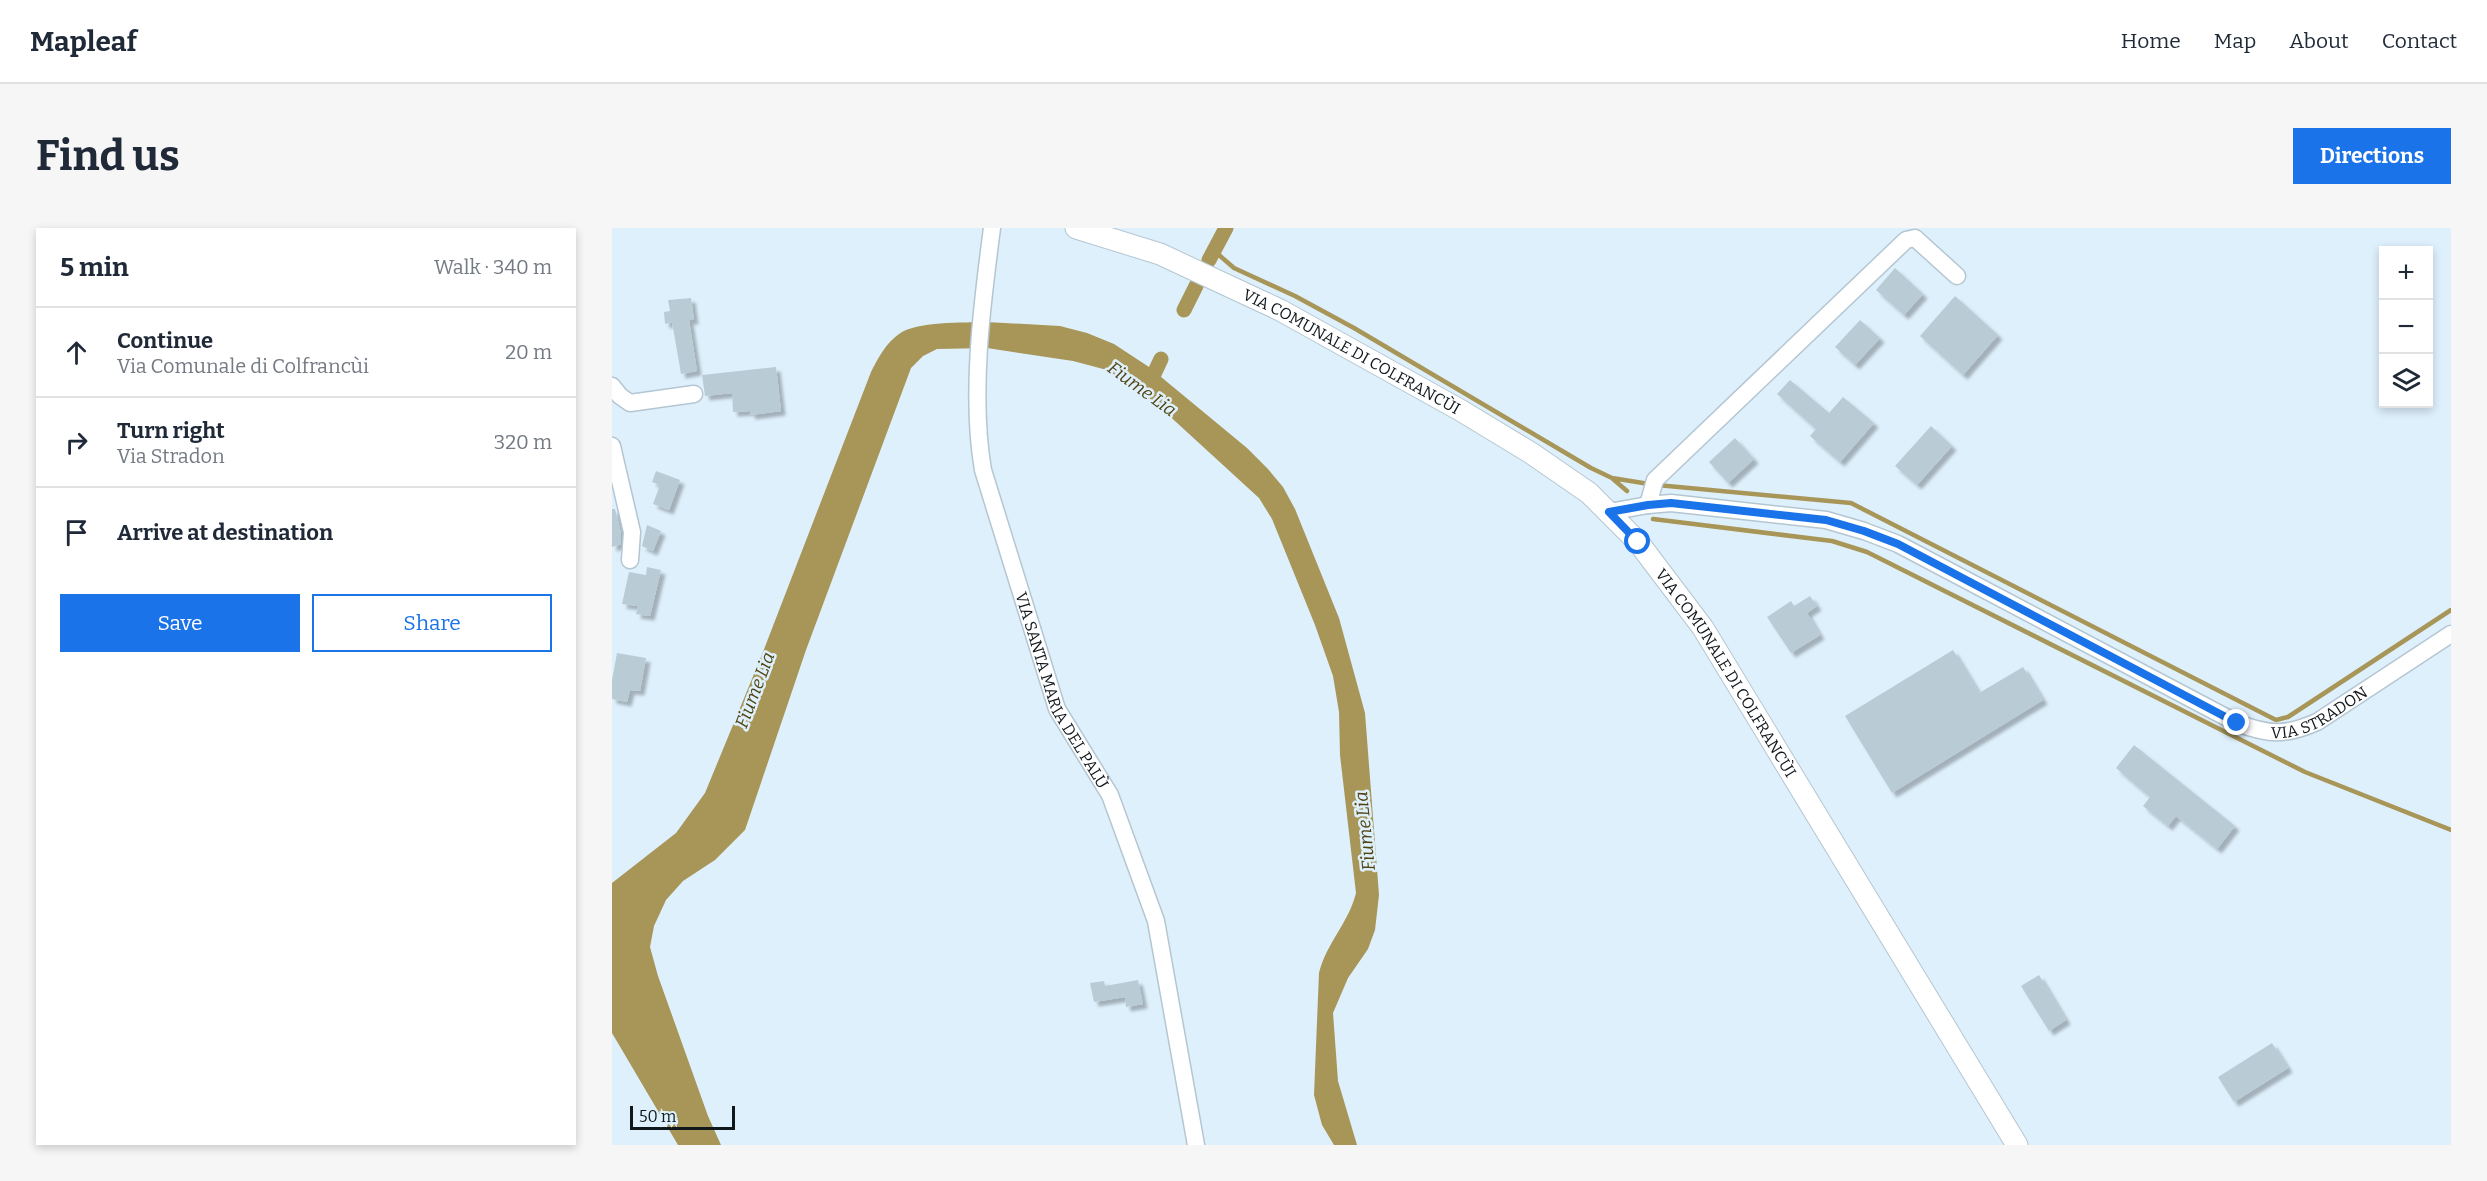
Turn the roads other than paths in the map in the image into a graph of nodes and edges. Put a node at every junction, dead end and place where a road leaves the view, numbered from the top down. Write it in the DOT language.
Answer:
graph roads {
  1 [pos="992,228"];
  2 [pos="1076,228"];
  3 [pos="1957,276"];
  4 [pos="612,386"];
  5 [pos="694,394"];
  6 [pos="613,455"];
  7 [pos="1651,491"];
  8 [pos="1609,512"];
  9 [pos="630,560"];
  10 [pos="2451,634"];
  11 [pos="1196,1145"];
  12 [pos="2017,1145"];
  1 -- 11 [label="street, VIA SANTA MARIA DEL PALÙ"];
  2 -- 8 [label="main road, VIA COMUNALE DI COLFRANCÙI"];
  3 -- 7 [label="street"];
  4 -- 5 [label="street"];
  6 -- 9 [label="street"];
  7 -- 8 [label="street, VIA STRADON"];
  7 -- 10 [label="street, VIA STRADON"];
  8 -- 12 [label="main road, VIA COMUNALE DI COLFRANCÙI"];
}
